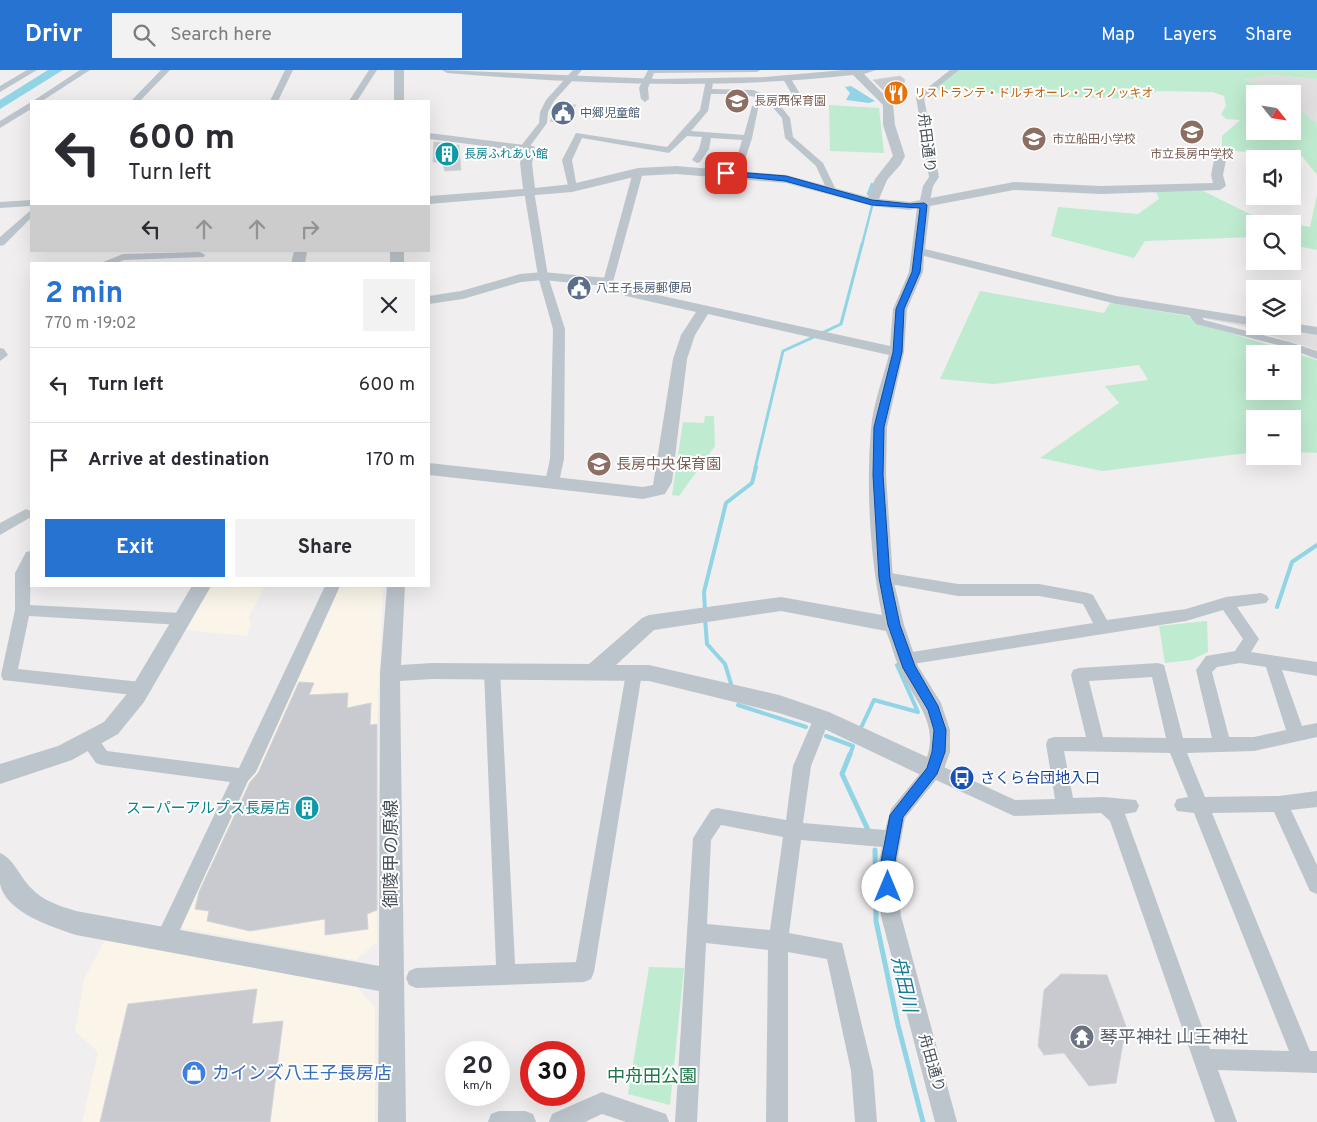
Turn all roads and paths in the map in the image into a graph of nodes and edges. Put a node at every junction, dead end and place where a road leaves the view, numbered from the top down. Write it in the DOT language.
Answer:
graph roads {
  1 [pos="33,70"];
  2 [pos="86,70"];
  3 [pos="166,70"];
  4 [pos="288,70"];
  5 [pos="373,70"];
  6 [pos="399,70"];
  7 [pos="447,70"];
  8 [pos="578,70"];
  9 [pos="651,70"];
  10 [pos="676,70"];
  11 [pos="757,70"];
  12 [pos="871,70"];
  13 [pos="954,70"];
  14 [pos="855,71"];
  15 [pos="568,79"];
  16 [pos="787,79"];
  17 [pos="645,81"];
  18 [pos="709,87"];
  19 [pos="0,89"];
  20 [pos="798,92"];
  21 [pos="645,99"];
  22 [pos="38,100"];
  23 [pos="136,100"];
  24 [pos="274,100"];
  25 [pos="354,100"];
  26 [pos="399,100"];
  27 [pos="30,106"];
  28 [pos="756,106"];
  29 [pos="0,125"];
  30 [pos="684,133"];
  31 [pos="707,134"];
  32 [pos="430,136"];
  33 [pos="748,138"];
  34 [pos="525,147"];
  35 [pos="649,147"];
  36 [pos="1221,155"];
  37 [pos="645,158"];
  38 [pos="697,160"];
  39 [pos="741,161"];
  40 [pos="638,172"];
  41 [pos="572,188"];
  42 [pos="831,190"];
  43 [pos="530,191"];
  44 [pos="430,200"];
  45 [pos="872,202"];
  46 [pos="30,203"];
  47 [pos="0,205"];
  48 [pos="924,205"];
  49 [pos="30,214"];
  50 [pos="0,243"];
  51 [pos="918,251"];
  52 [pos="200,257"];
  53 [pos="109,262"];
  54 [pos="543,276"];
  55 [pos="608,282"];
  56 [pos="430,300"];
  57 [pos="704,310"];
  58 [pos="1193,313"];
  59 [pos="1246,321"];
  60 [pos="1301,328"];
  61 [pos="1317,331"];
  62 [pos="0,352"];
  63 [pos="897,352"];
  64 [pos="1317,355"];
  65 [pos="0,357"];
  66 [pos="430,469"];
  67 [pos="552,482"];
  68 [pos="26,514"];
  69 [pos="0,530"];
  70 [pos="30,558"];
  71 [pos="884,578"];
  72 [pos="201,587"];
  73 [pos="333,587"];
  74 [pos="396,587"];
  75 [pos="1261,599"];
  76 [pos="1226,603"];
  77 [pos="23,610"];
  78 [pos="182,619"];
  79 [pos="894,625"];
  80 [pos="1103,627"];
  81 [pos="1240,657"];
  82 [pos="906,659"];
  83 [pos="1272,663"];
  84 [pos="1317,669"];
  85 [pos="492,671"];
  86 [pos="595,671"];
  87 [pos="634,673"];
  88 [pos="390,674"];
  89 [pos="141,690"];
  90 [pos="822,718"];
  91 [pos="1317,730"];
  92 [pos="1296,734"];
  93 [pos="88,740"];
  94 [pos="1096,743"];
  95 [pos="1222,744"];
  96 [pos="1176,746"];
  97 [pos="933,770"];
  98 [pos="0,774"];
  99 [pos="242,776"];
  100 [pos="1317,799"];
  101 [pos="1279,804"];
  102 [pos="1065,805"];
  103 [pos="1104,805"];
  104 [pos="1192,805"];
  105 [pos="1130,806"];
  106 [pos="793,831"];
  107 [pos="891,839"];
  108 [pos="0,864"];
  109 [pos="1317,884"];
  110 [pos="696,932"];
  111 [pos="166,938"];
  112 [pos="778,941"];
  113 [pos="506,974"];
  114 [pos="416,978"];
  115 [pos="392,981"];
  116 [pos="1205,1059"];
  117 [pos="1310,1062"];
  118 [pos="392,1122"];
  119 [pos="499,1122"];
  120 [pos="525,1122"];
  121 [pos="560,1122"];
  122 [pos="658,1122"];
  123 [pos="686,1122"];
  124 [pos="777,1122"];
  125 [pos="866,1122"];
  126 [pos="946,1122"];
  127 [pos="1226,1122"];
  1 -- 19 [label="street"];
  2 -- 22 [label="street"];
  3 -- 23 [label="street"];
  4 -- 24 [label="street"];
  5 -- 25 [label="street"];
  6 -- 26 [label="street"];
  7 -- 15 [label="street"];
  8 -- 15 [label="street"];
  9 -- 10 [label="street"];
  9 -- 17 [label="street"];
  10 -- 11 [label="street"];
  12 -- 14 [label="street"];
  13 -- 48 [label="street, 舟田通り"];
  14 -- 16 [label="street"];
  14 -- 45 [label="street"];
  15 -- 17 [label="street"];
  15 -- 34 [label="street"];
  16 -- 18 [label="street"];
  16 -- 20 [label="street"];
  17 -- 18 [label="street"];
  17 -- 21 [label="street"];
  18 -- 30 [label="street"];
  18 -- 42 [label="street"];
  27 -- 29 [label="street"];
  28 -- 33 [label="street"];
  30 -- 31 [label="street"];
  30 -- 35 [label="street"];
  31 -- 33 [label="street"];
  31 -- 38 [label="street"];
  32 -- 34 [label="street"];
  33 -- 39 [label="street"];
  34 -- 43 [label="street"];
  35 -- 37 [label="street"];
  35 -- 41 [label="street"];
  36 -- 48 [label="street"];
  40 -- 41 [label="street"];
  40 -- 42 [label="street"];
  40 -- 55 [label="street"];
  41 -- 43 [label="street"];
  42 -- 45 [label="street"];
  43 -- 44 [label="street"];
  43 -- 54 [label="street"];
  45 -- 48 [label="street"];
  46 -- 47 [label="street"];
  48 -- 51 [label="street, 舟田通り"];
  49 -- 50 [label="street"];
  51 -- 58 [label="street"];
  51 -- 63 [label="street, 舟田通り"];
  52 -- 53 [label="street"];
  54 -- 55 [label="street"];
  54 -- 56 [label="street"];
  54 -- 67 [label="street"];
  55 -- 57 [label="street"];
  57 -- 63 [label="street"];
  57 -- 67 [label="street"];
  58 -- 59 [label="street"];
  58 -- 64 [label="street"];
  60 -- 61 [label="street"];
  62 -- 65 [label="street"];
  63 -- 71 [label="street, 舟田通り"];
  66 -- 67 [label="street"];
  68 -- 69 [label="street"];
  70 -- 77 [label="street"];
  71 -- 79 [label="street, 舟田通り"];
  71 -- 80 [label="street"];
  72 -- 78 [label="street"];
  73 -- 99 [label="street"];
  74 -- 88 [label="street, 御陵甲の原線"];
  75 -- 76 [label="street"];
  76 -- 80 [label="street"];
  76 -- 81 [label="street"];
  77 -- 78 [label="street"];
  77 -- 89 [label="street"];
  78 -- 89 [label="street"];
  79 -- 82 [label="street, 舟田通り"];
  79 -- 86 [label="street"];
  80 -- 82 [label="street"];
  81 -- 83 [label="street"];
  81 -- 95 [label="street"];
  82 -- 97 [label="street, 舟田通り"];
  83 -- 84 [label="street"];
  83 -- 92 [label="street"];
  85 -- 86 [label="street"];
  85 -- 88 [label="street"];
  85 -- 113 [label="street"];
  86 -- 87 [label="street"];
  87 -- 90 [label="street"];
  87 -- 113 [label="street"];
  88 -- 115 [label="street, 御陵甲の原線"];
  89 -- 93 [label="street"];
  90 -- 97 [label="street"];
  90 -- 106 [label="street"];
  91 -- 92 [label="street"];
  92 -- 95 [label="street"];
  93 -- 98 [label="street"];
  93 -- 99 [label="street"];
  94 -- 96 [label="street"];
  94 -- 96 [label="street"];
  94 -- 102 [label="street"];
  95 -- 96 [label="street"];
  96 -- 104 [label="street"];
  97 -- 102 [label="street"];
  97 -- 107 [label="street, 舟田通り"];
  99 -- 111 [label="street"];
  100 -- 101 [label="street"];
  101 -- 104 [label="street"];
  101 -- 109 [label="street"];
  102 -- 103 [label="street"];
  103 -- 105 [label="street"];
  103 -- 116 [label="street"];
  104 -- 117 [label="street"];
  106 -- 107 [label="street"];
  106 -- 110 [label="street"];
  106 -- 112 [label="street"];
  107 -- 126 [label="street, 舟田通り"];
  108 -- 111 [label="street"];
  110 -- 112 [label="street"];
  110 -- 123 [label="street"];
  111 -- 115 [label="street"];
  112 -- 124 [label="street"];
  112 -- 125 [label="street"];
  113 -- 114 [label="street"];
  115 -- 118 [label="street, 御陵甲の原線"];
  116 -- 117 [label="street"];
  116 -- 127 [label="street"];
  119 -- 120 [label="street"];
  121 -- 122 [label="street"];
}
